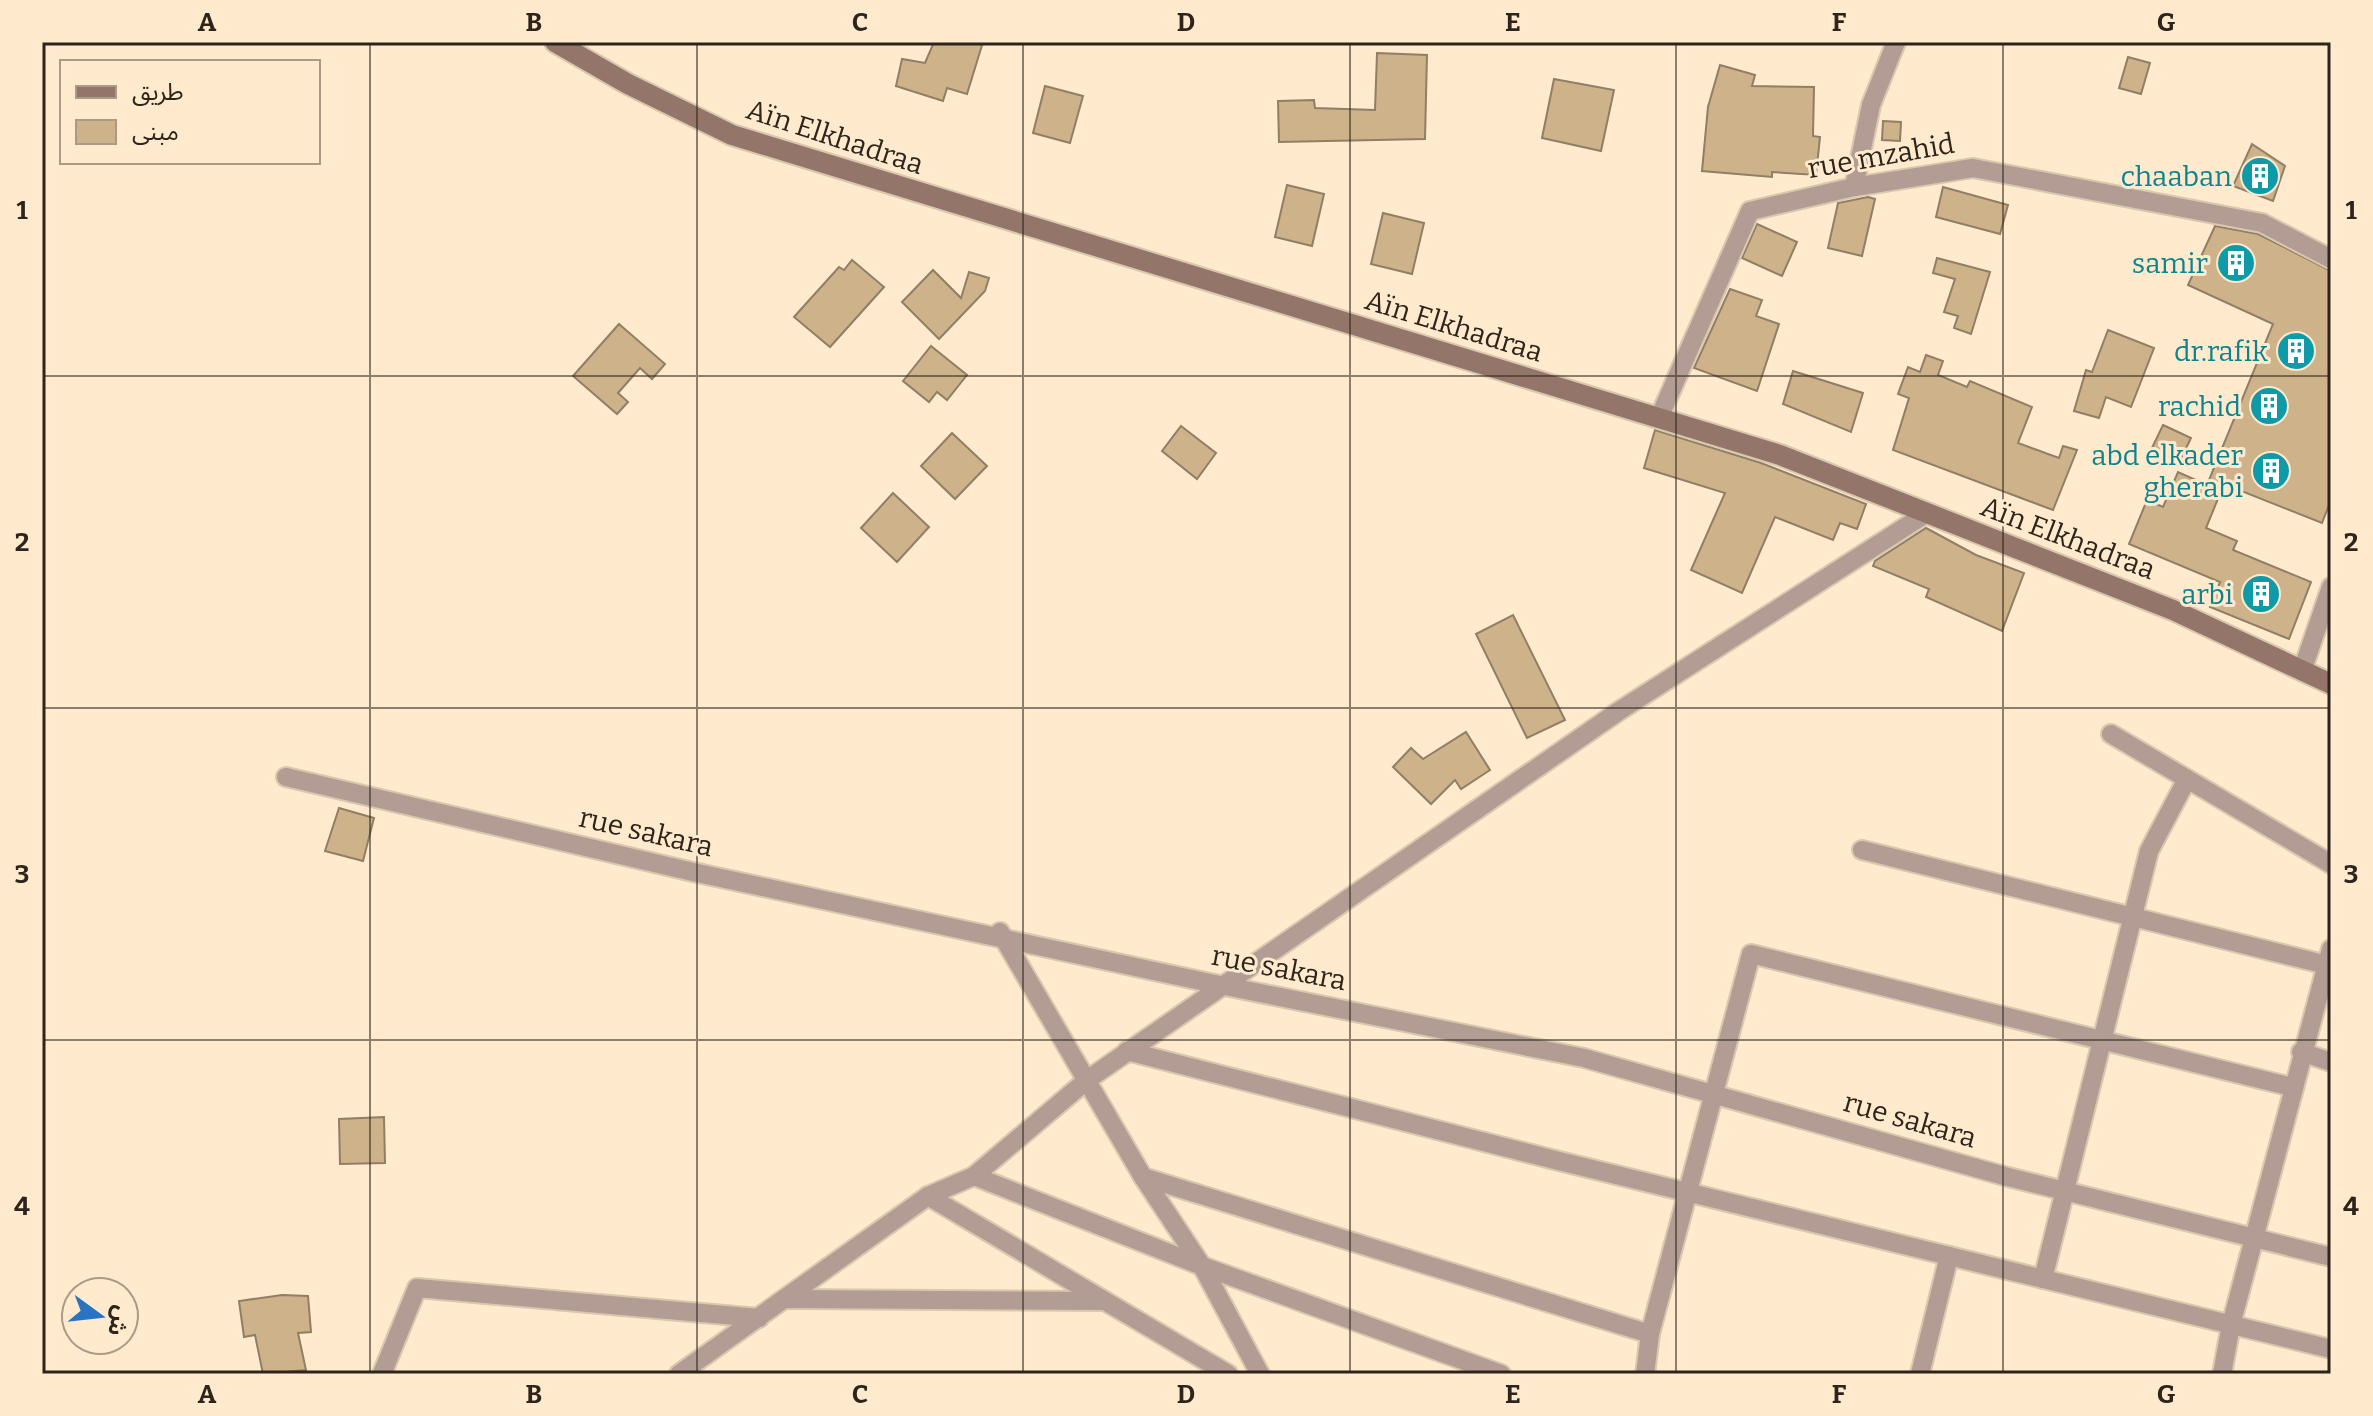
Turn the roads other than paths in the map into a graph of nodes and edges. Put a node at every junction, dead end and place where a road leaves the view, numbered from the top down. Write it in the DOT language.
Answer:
graph roads {
  1 [pos="555,42"];
  2 [pos="1896,42"];
  3 [pos="1854,187"];
  4 [pos="2331,259"];
  5 [pos="1659,418"];
  6 [pos="1927,513"];
  7 [pos="2331,587"];
  8 [pos="2302,671"];
  9 [pos="2331,684"];
  10 [pos="2111,734"];
  11 [pos="286,777"];
  12 [pos="2187,779"];
  13 [pos="1862,850"];
  14 [pos="2331,864"];
  15 [pos="2133,917"];
  16 [pos="999,930"];
  17 [pos="2329,957"];
  18 [pos="1219,985"];
  19 [pos="2102,1040"];
  20 [pos="1127,1051"];
  21 [pos="2301,1052"];
  22 [pos="2331,1062"];
  23 [pos="1087,1080"];
  24 [pos="2292,1087"];
  25 [pos="1714,1094"];
  26 [pos="974,1176"];
  27 [pos="1143,1177"];
  28 [pos="2065,1191"];
  29 [pos="1688,1193"];
  30 [pos="928,1196"];
  31 [pos="2254,1238"];
  32 [pos="1949,1256"];
  33 [pos="2331,1257"];
  34 [pos="1202,1266"];
  35 [pos="2043,1279"];
  36 [pos="787,1299"];
  37 [pos="1106,1301"];
  38 [pos="759,1318"];
  39 [pos="2231,1325"];
  40 [pos="1650,1334"];
  41 [pos="2331,1349"];
  42 [pos="382,1374"];
  43 [pos="679,1374"];
  44 [pos="1228,1374"];
  45 [pos="1260,1374"];
  46 [pos="1501,1374"];
  47 [pos="1645,1374"];
  48 [pos="1920,1374"];
  49 [pos="2222,1374"];
  1 -- 5 [label="main road, Aïn Elkhadraa"];
  2 -- 3 [label="street"];
  3 -- 4 [label="street, rue mzahid"];
  3 -- 5 [label="street, rue mzahid"];
  5 -- 6 [label="main road, Aïn Elkhadraa"];
  6 -- 8 [label="main road, Aïn Elkhadraa"];
  6 -- 18 [label="street"];
  7 -- 8 [label="street"];
  8 -- 9 [label="main road, Aïn Elkhadraa"];
  10 -- 12 [label="street"];
  11 -- 16 [label="street, rue sakara"];
  12 -- 14 [label="street"];
  12 -- 15 [label="street"];
  13 -- 15 [label="street"];
  15 -- 17 [label="street"];
  15 -- 19 [label="street"];
  16 -- 18 [label="street, rue sakara"];
  16 -- 23 [label="street"];
  17 -- 21 [label="street"];
  18 -- 20 [label="street"];
  18 -- 25 [label="street, rue sakara"];
  19 -- 24 [label="street"];
  19 -- 25 [label="street"];
  19 -- 28 [label="street"];
  20 -- 23 [label="street"];
  20 -- 29 [label="street"];
  21 -- 22 [label="street"];
  21 -- 24 [label="street"];
  23 -- 26 [label="street"];
  23 -- 27 [label="street"];
  24 -- 31 [label="street"];
  25 -- 28 [label="street, rue sakara"];
  25 -- 29 [label="street"];
  26 -- 30 [label="street"];
  26 -- 34 [label="street"];
  27 -- 34 [label="street"];
  27 -- 40 [label="street"];
  28 -- 31 [label="street, rue sakara"];
  28 -- 35 [label="street"];
  29 -- 32 [label="street"];
  29 -- 40 [label="street"];
  30 -- 36 [label="street"];
  30 -- 37 [label="street"];
  31 -- 33 [label="street, rue sakara"];
  31 -- 39 [label="street"];
  32 -- 35 [label="street"];
  32 -- 48 [label="street"];
  34 -- 45 [label="street"];
  34 -- 46 [label="street"];
  35 -- 39 [label="street"];
  36 -- 37 [label="street"];
  36 -- 38 [label="street"];
  37 -- 44 [label="street"];
  38 -- 42 [label="street"];
  38 -- 43 [label="street"];
  39 -- 41 [label="street"];
  39 -- 49 [label="street"];
  40 -- 47 [label="street"];
}
